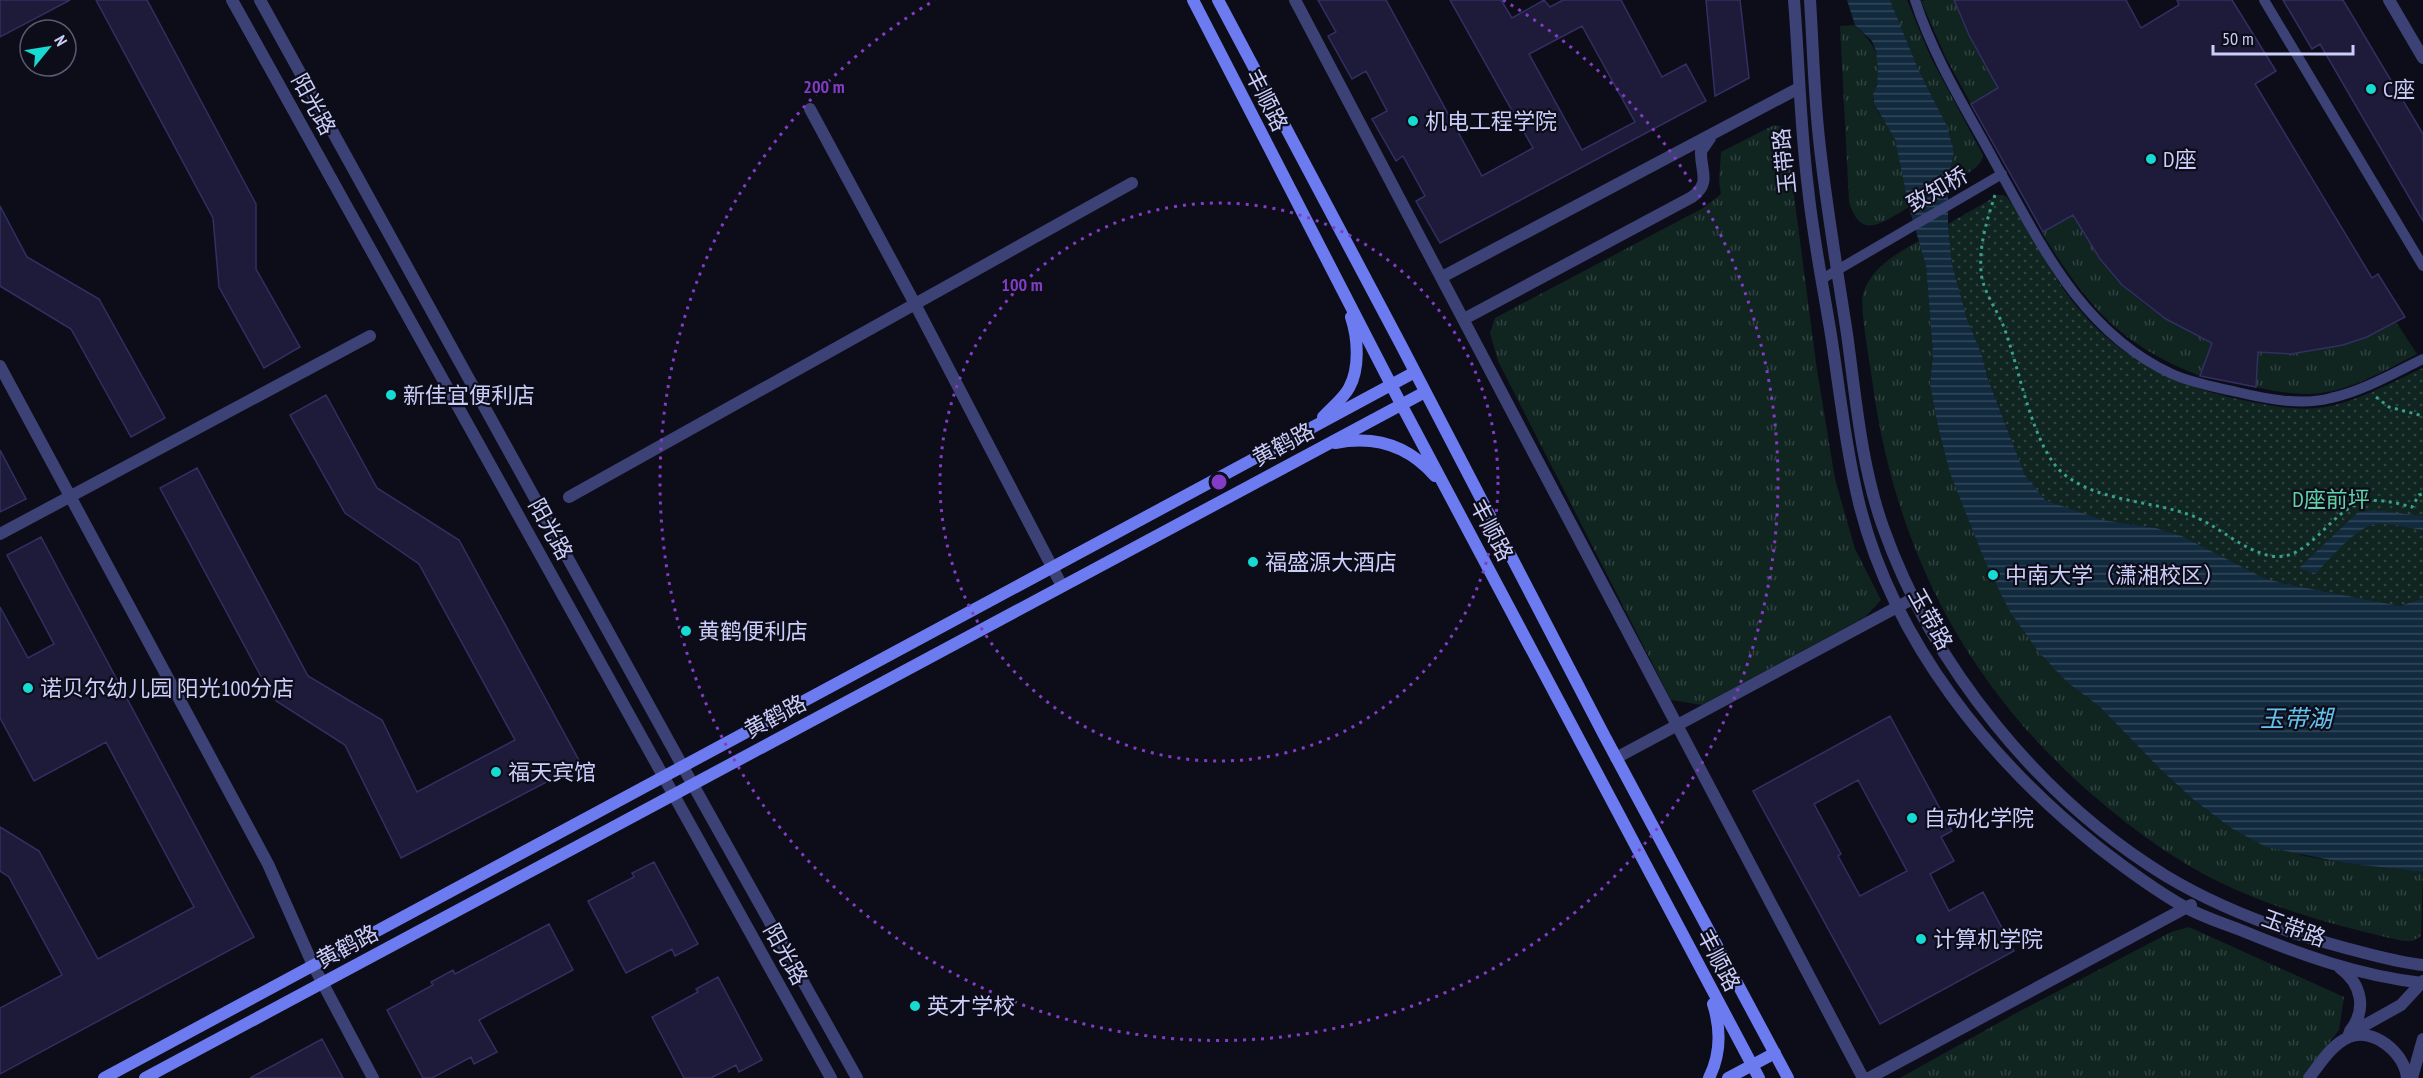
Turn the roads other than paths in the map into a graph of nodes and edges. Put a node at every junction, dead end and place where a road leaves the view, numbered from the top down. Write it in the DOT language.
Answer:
graph roads {
  1 [pos="232,0"];
  2 [pos="260,0"];
  3 [pos="1192,0"];
  4 [pos="1218,0"];
  5 [pos="1294,0"];
  6 [pos="1794,0"];
  7 [pos="1810,0"];
  8 [pos="1915,0"];
  9 [pos="2264,0"];
  10 [pos="2389,0"];
  11 [pos="2423,58"];
  12 [pos="1799,88"];
  13 [pos="810,109"];
  14 [pos="1718,132"];
  15 [pos="1673,156"];
  16 [pos="1702,167"];
  17 [pos="2002,174"];
  18 [pos="1132,183"];
  19 [pos="2423,266"];
  20 [pos="1836,271"];
  21 [pos="1442,277"];
  22 [pos="1822,279"];
  23 [pos="1341,287"];
  24 [pos="915,304"];
  25 [pos="1464,319"];
  26 [pos="370,336"];
  27 [pos="2423,359"];
  28 [pos="0,366"];
  29 [pos="1415,372"];
  30 [pos="1392,385"];
  31 [pos="1425,392"];
  32 [pos="1401,404"];
  33 [pos="1296,436"];
  34 [pos="1304,456"];
  35 [pos="1449,495"];
  36 [pos="70,496"];
  37 [pos="569,497"];
  38 [pos="0,534"];
  39 [pos="1053,568"];
  40 [pos="1062,586"];
  41 [pos="1914,598"];
  42 [pos="1898,607"];
  43 [pos="1675,726"];
  44 [pos="1616,758"];
  45 [pos="683,767"];
  46 [pos="665,777"];
  47 [pos="693,784"];
  48 [pos="674,794"];
  49 [pos="2206,897"];
  50 [pos="2186,908"];
  51 [pos="2423,958"];
  52 [pos="2400,962"];
  53 [pos="313,965"];
  54 [pos="2334,965"];
  55 [pos="2423,965"];
  56 [pos="1700,970"];
  57 [pos="2422,982"];
  58 [pos="322,983"];
  59 [pos="2423,1039"];
  60 [pos="2334,1046"];
  61 [pos="1775,1053"];
  62 [pos="1752,1065"];
  63 [pos="2423,1071"];
  64 [pos="104,1078"];
  65 [pos="145,1078"];
  66 [pos="373,1078"];
  67 [pos="831,1078"];
  68 [pos="857,1078"];
  69 [pos="1709,1078"];
  70 [pos="1728,1078"];
  71 [pos="1759,1078"];
  72 [pos="1788,1078"];
  73 [pos="1863,1078"];
  74 [pos="1869,1078"];
  75 [pos="2309,1078"];
  76 [pos="2407,1078"];
  77 [pos="2412,1078"];
  78 [pos="2418,1078"];
  1 -- 46 [label="street, 阳光路"];
  2 -- 45 [label="street, 阳光路"];
  3 -- 23 [label="main road, 丰顺路"];
  4 -- 29 [label="main road"];
  5 -- 21 [label="street"];
  6 -- 12 [label="street, 玉带路"];
  7 -- 20 [label="street"];
  8 -- 17 [label="lane"];
  9 -- 19 [label="lane"];
  10 -- 11 [label="street"];
  12 -- 14 [label="street"];
  12 -- 22 [label="street, 玉带路"];
  13 -- 24 [label="street"];
  14 -- 15 [label="street"];
  14 -- 16 [label="street"];
  15 -- 16 [label="street"];
  15 -- 21 [label="street"];
  16 -- 25 [label="street"];
  17 -- 20 [label="lane, 致知桥"];
  17 -- 27 [label="lane"];
  18 -- 24 [label="street"];
  20 -- 22 [label="lane, 致知桥"];
  20 -- 41 [label="street"];
  21 -- 25 [label="street"];
  22 -- 42 [label="street, 玉带路"];
  23 -- 30 [label="main road, 丰顺路"];
  23 -- 33 [label="main road"];
  24 -- 37 [label="street"];
  24 -- 39 [label="street"];
  25 -- 43 [label="street"];
  26 -- 36 [label="street"];
  28 -- 36 [label="street"];
  29 -- 30 [label="main road"];
  29 -- 31 [label="main road"];
  30 -- 32 [label="main road, 丰顺路"];
  30 -- 33 [label="main road"];
  31 -- 32 [label="main road, 黄鹤路"];
  31 -- 44 [label="main road"];
  32 -- 34 [label="main road, 黄鹤路"];
  32 -- 35 [label="main road, 丰顺路"];
  33 -- 39 [label="main road"];
  34 -- 35 [label="main road"];
  34 -- 40 [label="main road, 黄鹤路"];
  35 -- 56 [label="main road, 丰顺路"];
  36 -- 38 [label="street"];
  36 -- 53 [label="street"];
  39 -- 40 [label="street"];
  39 -- 45 [label="main road"];
  40 -- 47 [label="main road, 黄鹤路"];
  41 -- 42 [label="street"];
  41 -- 49 [label="street"];
  42 -- 43 [label="street"];
  42 -- 50 [label="street, 玉带路"];
  43 -- 44 [label="street"];
  43 -- 73 [label="street"];
  44 -- 61 [label="main road"];
  45 -- 46 [label="main road"];
  45 -- 47 [label="street, 阳光路"];
  46 -- 48 [label="street, 阳光路"];
  46 -- 53 [label="main road"];
  47 -- 48 [label="main road, 黄鹤路"];
  47 -- 68 [label="street, 阳光路"];
  48 -- 58 [label="main road, 黄鹤路"];
  48 -- 67 [label="street, 阳光路"];
  49 -- 50 [label="street"];
  49 -- 52 [label="street"];
  50 -- 54 [label="street, 玉带路"];
  50 -- 74 [label="street"];
  51 -- 52 [label="street"];
  52 -- 55 [label="street"];
  53 -- 58 [label="street"];
  53 -- 64 [label="main road"];
  54 -- 57 [label="street, 玉带路"];
  54 -- 60 [label="street"];
  56 -- 62 [label="main road, 丰顺路"];
  56 -- 69 [label="main road"];
  57 -- 60 [label="street"];
  58 -- 65 [label="main road, 黄鹤路"];
  58 -- 66 [label="street"];
  59 -- 77 [label="street"];
  60 -- 75 [label="street"];
  60 -- 76 [label="street"];
  61 -- 62 [label="main road"];
  61 -- 72 [label="main road"];
  62 -- 70 [label="main road"];
  62 -- 71 [label="main road, 丰顺路"];
  63 -- 78 [label="street"];
}
